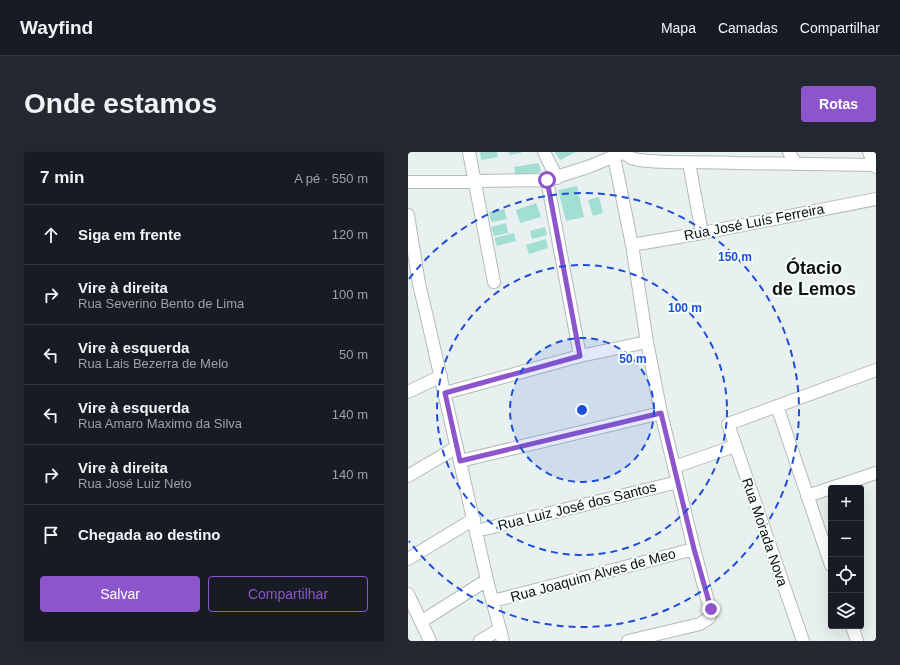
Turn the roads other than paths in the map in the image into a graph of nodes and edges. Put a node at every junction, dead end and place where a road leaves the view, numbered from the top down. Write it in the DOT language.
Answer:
graph roads {
  1 [pos="469,152"];
  2 [pos="544,152"];
  3 [pos="789,152"];
  4 [pos="868,152"];
  5 [pos="621,153"];
  6 [pos="713,157"];
  7 [pos="689,163"];
  8 [pos="795,163"];
  9 [pos="876,166"];
  10 [pos="552,179"];
  11 [pos="476,181"];
  12 [pos="408,182"];
  13 [pos="876,199"];
  14 [pos="408,215"];
  15 [pos="702,233"];
  16 [pos="632,245"];
  17 [pos="494,282"];
  18 [pos="414,284"];
  19 [pos="647,342"];
  20 [pos="580,356"];
  21 [pos="876,370"];
  22 [pos="441,376"];
  23 [pos="408,392"];
  24 [pos="445,393"];
  25 [pos="777,406"];
  26 [pos="661,413"];
  27 [pos="735,446"];
  28 [pos="457,447"];
  29 [pos="460,461"];
  30 [pos="674,467"];
  31 [pos="876,472"];
  32 [pos="408,476"];
  33 [pos="678,482"];
  34 [pos="807,496"];
  35 [pos="475,525"];
  36 [pos="694,549"];
  37 [pos="828,557"];
  38 [pos="408,559"];
  39 [pos="487,580"];
  40 [pos="408,594"];
  41 [pos="493,601"];
  42 [pos="422,621"];
  43 [pos="853,629"];
  44 [pos="502,635"];
  45 [pos="655,638"];
  46 [pos="430,641"];
  47 [pos="480,641"];
  48 [pos="628,641"];
  49 [pos="803,641"];
  50 [pos="857,641"];
  1 -- 11 [label="street"];
  2 -- 10 [label="street"];
  3 -- 8 [label="street"];
  4 -- 9 [label="street"];
  5 -- 7 [label="street"];
  5 -- 10 [label="street"];
  5 -- 16 [label="street"];
  6 -- 7 [label="street"];
  6 -- 8 [label="street"];
  7 -- 15 [label="street"];
  8 -- 9 [label="street"];
  10 -- 11 [label="street"];
  10 -- 20 [label="street"];
  11 -- 12 [label="street"];
  11 -- 17 [label="street"];
  13 -- 15 [label="street, Rua José Luís Ferreira"];
  14 -- 18 [label="street"];
  15 -- 16 [label="street, Rua José Luís Ferreira"];
  16 -- 19 [label="street"];
  18 -- 22 [label="street"];
  19 -- 20 [label="street"];
  19 -- 26 [label="street"];
  20 -- 24 [label="street"];
  21 -- 25 [label="street"];
  22 -- 23 [label="street"];
  22 -- 24 [label="street"];
  24 -- 28 [label="street"];
  25 -- 27 [label="street, Rua Morada Nova"];
  25 -- 34 [label="street"];
  26 -- 29 [label="street"];
  26 -- 30 [label="street"];
  27 -- 30 [label="street"];
  27 -- 49 [label="street, Rua Morada Nova"];
  28 -- 29 [label="street"];
  28 -- 32 [label="street"];
  29 -- 35 [label="street"];
  30 -- 33 [label="street"];
  31 -- 34 [label="street"];
  33 -- 35 [label="street, Rua Luiz José dos Santos"];
  33 -- 36 [label="street"];
  34 -- 37 [label="street"];
  35 -- 38 [label="street, Rua Luiz José dos Santos"];
  35 -- 39 [label="street"];
  36 -- 41 [label="street, Rua Joaquim Alves de Meo"];
  36 -- 45 [label="street"];
  39 -- 41 [label="street"];
  39 -- 42 [label="street"];
  40 -- 42 [label="street"];
  41 -- 44 [label="street"];
  42 -- 46 [label="street"];
  43 -- 50 [label="street"];
  44 -- 47 [label="street"];
  45 -- 48 [label="street"];
}
